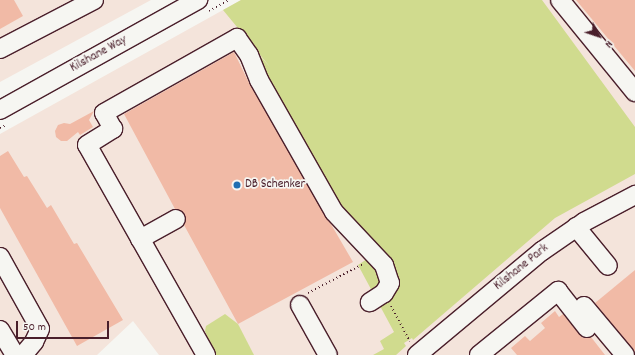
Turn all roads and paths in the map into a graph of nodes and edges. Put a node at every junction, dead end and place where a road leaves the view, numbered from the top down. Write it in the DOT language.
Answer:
graph roads {
  1 [pos="94,0"];
  2 [pos="198,0"];
  3 [pos="560,0"];
  4 [pos="0,49"];
  5 [pos="635,92"];
  6 [pos="0,110"];
  7 [pos="635,195"];
  8 [pos="176,219"];
  9 [pos="576,227"];
  10 [pos="140,239"];
  11 [pos="0,257"];
  12 [pos="608,266"];
  13 [pos="370,302"];
  14 [pos="300,305"];
  15 [pos="584,306"];
  16 [pos="587,328"];
  17 [pos="0,330"];
  18 [pos="14,355"];
  19 [pos="23,355"];
  20 [pos="206,355"];
  21 [pos="328,355"];
  22 [pos="417,355"];
  23 [pos="479,355"];
  24 [pos="625,355"];
  1 -- 4 [label="street"];
  2 -- 6 [label="street, Kilshane Way"];
  3 -- 5 [label="street"];
  7 -- 9 [label="street, Kilshane Park"];
  8 -- 10 [label="street"];
  9 -- 12 [label="street"];
  9 -- 22 [label="street, Kilshane Park"];
  10 -- 13 [label="street"];
  10 -- 20 [label="street"];
  11 -- 19 [label="street"];
  14 -- 21 [label="street"];
  15 -- 24 [label="street"];
  16 -- 23 [label="street"];
  17 -- 18 [label="street"];
}
